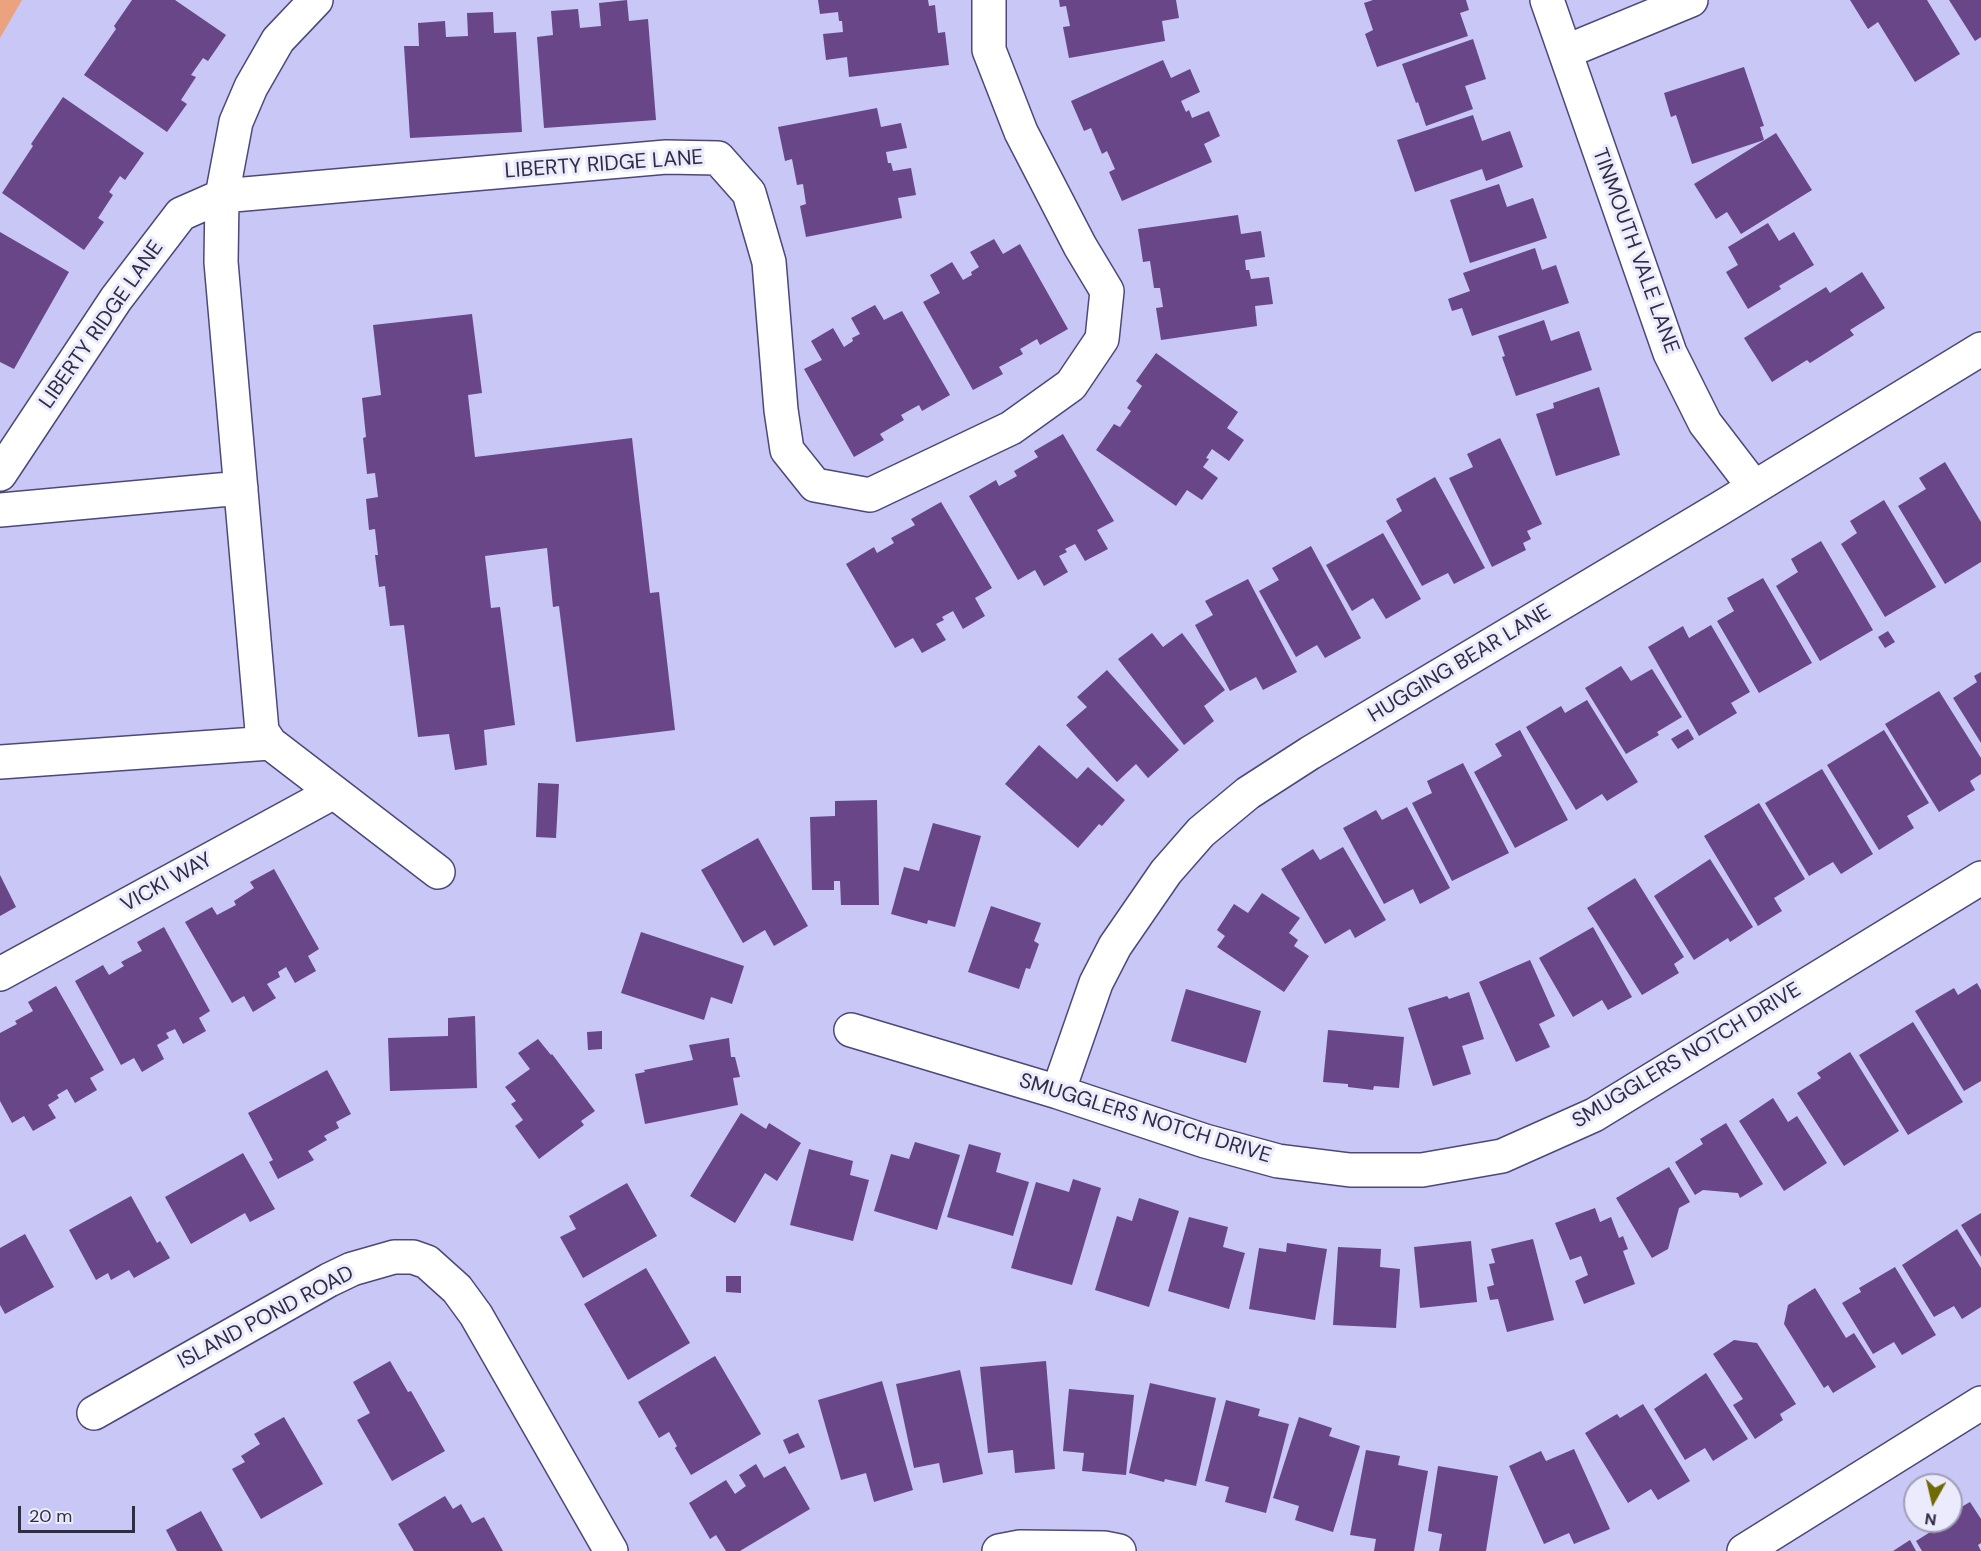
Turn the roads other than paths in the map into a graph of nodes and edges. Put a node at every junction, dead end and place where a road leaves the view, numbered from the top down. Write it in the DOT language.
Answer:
graph roads {
  1 [pos="316,0"];
  2 [pos="989,0"];
  3 [pos="1547,0"];
  4 [pos="1691,0"];
  5 [pos="1565,52"];
  6 [pos="222,196"];
  7 [pos="1981,349"];
  8 [pos="0,474"];
  9 [pos="1754,487"];
  10 [pos="241,488"];
  11 [pos="0,510"];
  12 [pos="270,743"];
  13 [pos="0,762"];
  14 [pos="334,792"];
  15 [pos="438,872"];
  16 [pos="1981,878"];
  17 [pos="0,974"];
  18 [pos="851,1030"];
  19 [pos="1059,1092"];
  20 [pos="1981,1403"];
  21 [pos="94,1413"];
  22 [pos="611,1551"];
  23 [pos="999,1551"];
  24 [pos="1119,1551"];
  25 [pos="1744,1551"];
  1 -- 6 [label="street"];
  2 -- 6 [label="street, LIBERTY RIDGE LANE"];
  3 -- 5 [label="street, TINMOUTH VALE LANE"];
  4 -- 5 [label="street"];
  5 -- 9 [label="street, TINMOUTH VALE LANE"];
  6 -- 8 [label="street, LIBERTY RIDGE LANE"];
  6 -- 10 [label="street"];
  7 -- 9 [label="street, HUGGING BEAR LANE"];
  9 -- 19 [label="street, HUGGING BEAR LANE"];
  10 -- 11 [label="street"];
  10 -- 12 [label="street"];
  12 -- 13 [label="street"];
  12 -- 14 [label="street"];
  14 -- 15 [label="street"];
  14 -- 17 [label="street, VICKI WAY"];
  16 -- 19 [label="street, SMUGGLERS NOTCH DRIVE"];
  18 -- 19 [label="street, SMUGGLERS NOTCH DRIVE"];
  20 -- 25 [label="street"];
  21 -- 22 [label="street, ISLAND POND ROAD"];
  23 -- 24 [label="street"];
}
